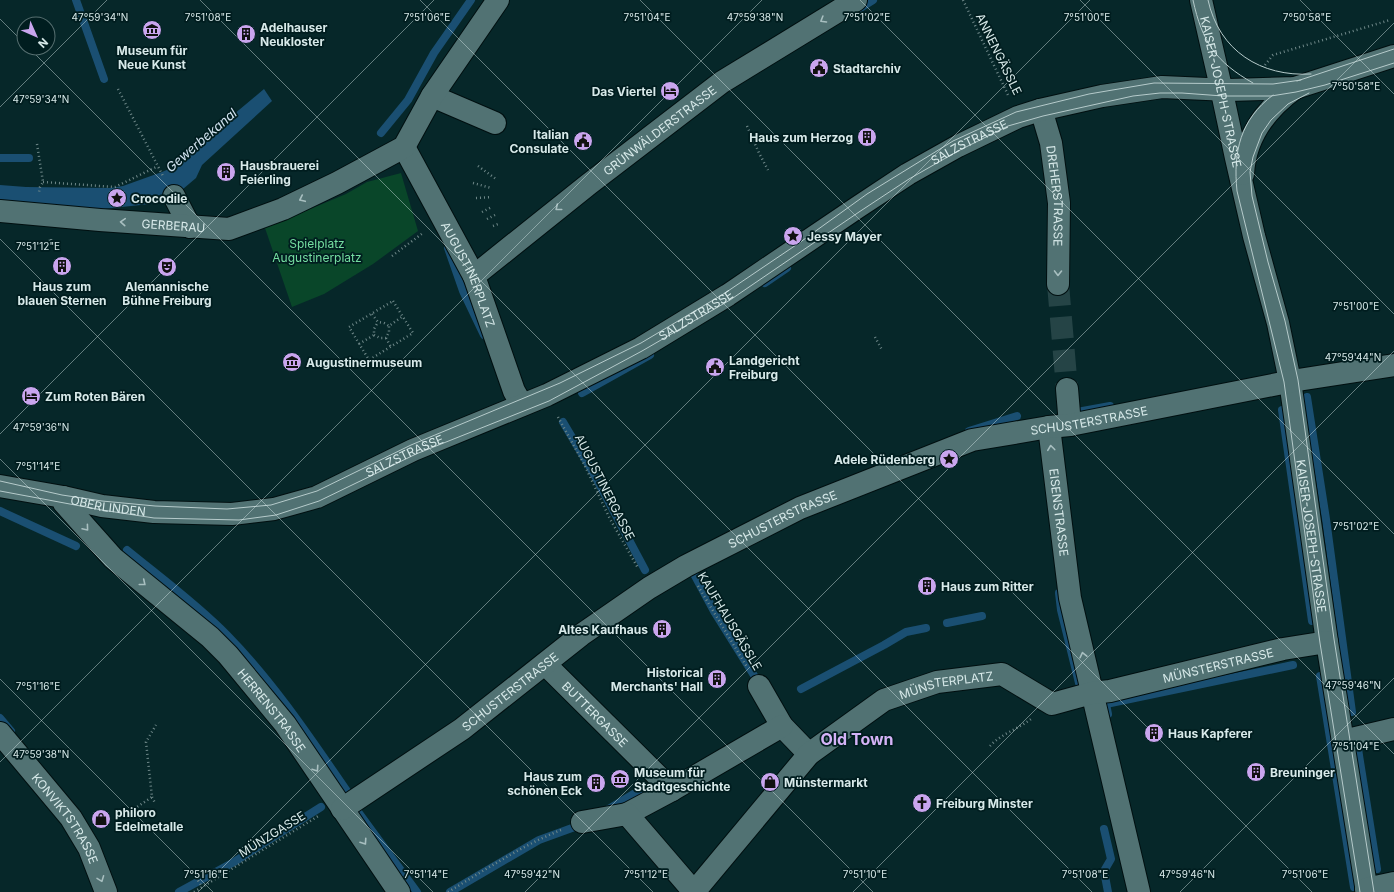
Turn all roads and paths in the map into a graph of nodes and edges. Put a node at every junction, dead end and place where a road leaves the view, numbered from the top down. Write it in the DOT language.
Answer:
graph roads {
  1 [pos="498,0"];
  2 [pos="856,0"];
  3 [pos="963,0"];
  4 [pos="1201,0"];
  5 [pos="1390,20"];
  6 [pos="1273,55"];
  7 [pos="1394,56"];
  8 [pos="1295,88"];
  9 [pos="118,89"];
  10 [pos="1222,89"];
  11 [pos="432,96"];
  12 [pos="1040,110"];
  13 [pos="1018,117"];
  14 [pos="495,123"];
  15 [pos="747,126"];
  16 [pos="37,144"];
  17 [pos="404,147"];
  18 [pos="158,166"];
  19 [pos="478,166"];
  20 [pos="768,170"];
  21 [pos="162,172"];
  22 [pos="496,179"];
  23 [pos="43,182"];
  24 [pos="473,183"];
  25 [pos="1242,183"];
  26 [pos="40,187"];
  27 [pos="491,188"];
  28 [pos="174,196"];
  29 [pos="491,197"];
  30 [pos="476,198"];
  31 [pos="492,207"];
  32 [pos="0,211"];
  33 [pos="482,212"];
  34 [pos="495,215"];
  35 [pos="487,219"];
  36 [pos="498,224"];
  37 [pos="493,226"];
  38 [pos="190,227"];
  39 [pos="51,236"];
  40 [pos="417,238"];
  41 [pos="46,248"];
  42 [pos="392,256"];
  43 [pos="474,276"];
  44 [pos="1058,284"];
  45 [pos="372,314"];
  46 [pos="402,316"];
  47 [pos="378,322"];
  48 [pos="388,326"];
  49 [pos="374,335"];
  50 [pos="875,337"];
  51 [pos="386,338"];
  52 [pos="359,344"];
  53 [pos="391,347"];
  54 [pos="882,350"];
  55 [pos="1394,365"];
  56 [pos="1290,381"];
  57 [pos="1067,389"];
  58 [pos="547,395"];
  59 [pos="518,398"];
  60 [pos="1070,425"];
  61 [pos="1049,427"];
  62 [pos="0,486"];
  63 [pos="63,497"];
  64 [pos="154,512"];
  65 [pos="113,558"];
  66 [pos="686,566"];
  67 [pos="649,588"];
  68 [pos="1327,642"];
  69 [pos="545,664"];
  70 [pos="759,686"];
  71 [pos="1101,692"];
  72 [pos="1052,704"];
  73 [pos="156,725"];
  74 [pos="782,726"];
  75 [pos="1394,729"];
  76 [pos="0,733"];
  77 [pos="1343,741"];
  78 [pos="990,746"];
  79 [pos="809,754"];
  80 [pos="672,790"];
  81 [pos="152,797"];
  82 [pos="154,803"];
  83 [pos="341,806"];
  84 [pos="134,809"];
  85 [pos="627,814"];
  86 [pos="582,822"];
  87 [pos="196,877"];
  88 [pos="1394,883"];
  89 [pos="202,887"];
  90 [pos="1366,891"];
  91 [pos="106,892"];
  92 [pos="194,892"];
  93 [pos="399,892"];
  94 [pos="448,892"];
  95 [pos="1139,892"];
  1 -- 11 [label="street"];
  2 -- 43 [label="street, GRÜNWÄLDERSTRASSE, one-way"];
  3 -- 13 [label="path, ANNENGÄSSLE"];
  4 -- 10 [label="street, KAISER-JOSEPH-STRASSE"];
  5 -- 6 [label="path"];
  7 -- 8 [label="street"];
  8 -- 10 [label="street, SALZSTRASSE"];
  8 -- 25 [label="street, KAISER-JOSEPH-STRASSE"];
  9 -- 18 [label="path"];
  10 -- 12 [label="street, SALZSTRASSE"];
  10 -- 25 [label="street, KAISER-JOSEPH-STRASSE"];
  11 -- 14 [label="street"];
  11 -- 17 [label="street"];
  12 -- 13 [label="street, SALZSTRASSE"];
  12 -- 44 [label="street, DREHERSTRASSE, one-way"];
  13 -- 58 [label="street, SALZSTRASSE"];
  15 -- 20 [label="path"];
  16 -- 23 [label="path"];
  17 -- 38 [label="street, GERBERAU, one-way"];
  17 -- 43 [label="street, AUGUSTINERPLATZ"];
  18 -- 21 [label="path"];
  18 -- 23 [label="path"];
  19 -- 22 [label="path"];
  23 -- 26 [label="path"];
  24 -- 27 [label="path"];
  25 -- 56 [label="street, KAISER-JOSEPH-STRASSE"];
  28 -- 38 [label="street"];
  29 -- 30 [label="path"];
  31 -- 33 [label="path"];
  38 -- 32 [label="street, GERBERAU, one-way"];
  34 -- 35 [label="path"];
  36 -- 37 [label="path"];
  39 -- 41 [label="path"];
  40 -- 42 [label="path"];
  43 -- 59 [label="street, AUGUSTINERPLATZ"];
  45 -- 46 [label="path"];
  45 -- 47 [label="path"];
  45 -- 52 [label="path"];
  46 -- 48 [label="path"];
  46 -- 53 [label="path"];
  47 -- 48 [label="path"];
  47 -- 49 [label="path"];
  48 -- 51 [label="path"];
  49 -- 51 [label="path"];
  49 -- 52 [label="path"];
  50 -- 54 [label="path"];
  51 -- 53 [label="path"];
  52 -- 53 [label="path"];
  55 -- 56 [label="street, SCHUSTERSTRASSE"];
  56 -- 60 [label="street, SCHUSTERSTRASSE"];
  56 -- 68 [label="street, KAISER-JOSEPH-STRASSE"];
  57 -- 60 [label="street"];
  58 -- 59 [label="street, SALZSTRASSE"];
  58 -- 67 [label="path, AUGUSTINERGASSE"];
  59 -- 64 [label="street, SALZSTRASSE"];
  60 -- 61 [label="street, SCHUSTERSTRASSE"];
  61 -- 66 [label="street, SCHUSTERSTRASSE"];
  71 -- 61 [label="street, EISENSTRASSE, one-way"];
  62 -- 63 [label="street, OBERLINDEN"];
  63 -- 64 [label="street, OBERLINDEN"];
  63 -- 65 [label="street, OBERLINDEN, one-way"];
  65 -- 83 [label="street, HERRENSTRASSE, one-way"];
  66 -- 67 [label="street, SCHUSTERSTRASSE"];
  66 -- 70 [label="path, KAUFHAUSGÄSSLE"];
  67 -- 69 [label="street, SCHUSTERSTRASSE"];
  68 -- 71 [label="street, MÜNSTERSTRASSE"];
  68 -- 77 [label="street, KAISER-JOSEPH-STRASSE"];
  69 -- 80 [label="street, BUTTERGASSE"];
  69 -- 83 [label="street, SCHUSTERSTRASSE"];
  70 -- 74 [label="street"];
  71 -- 72 [label="street"];
  71 -- 95 [label="street"];
  72 -- 78 [label="path"];
  72 -- 79 [label="street, MÜNSTERPLATZ"];
  73 -- 81 [label="path"];
  74 -- 79 [label="street"];
  74 -- 80 [label="street"];
  75 -- 77 [label="street"];
  76 -- 91 [label="street, KONVIKTSTRASSE, one-way"];
  77 -- 90 [label="street, KAISER-JOSEPH-STRASSE"];
  79 -- 85 [label="street, MÜNSTERPLATZ"];
  80 -- 85 [label="street"];
  81 -- 82 [label="path"];
  81 -- 84 [label="path"];
  83 -- 89 [label="path, MÜNZGASSE"];
  83 -- 93 [label="street, HERRENSTRASSE, one-way"];
  85 -- 86 [label="street"];
  86 -- 94 [label="path"];
  87 -- 89 [label="path"];
  88 -- 90 [label="street"];
  89 -- 92 [label="path, MÜNZGASSE"];
}
